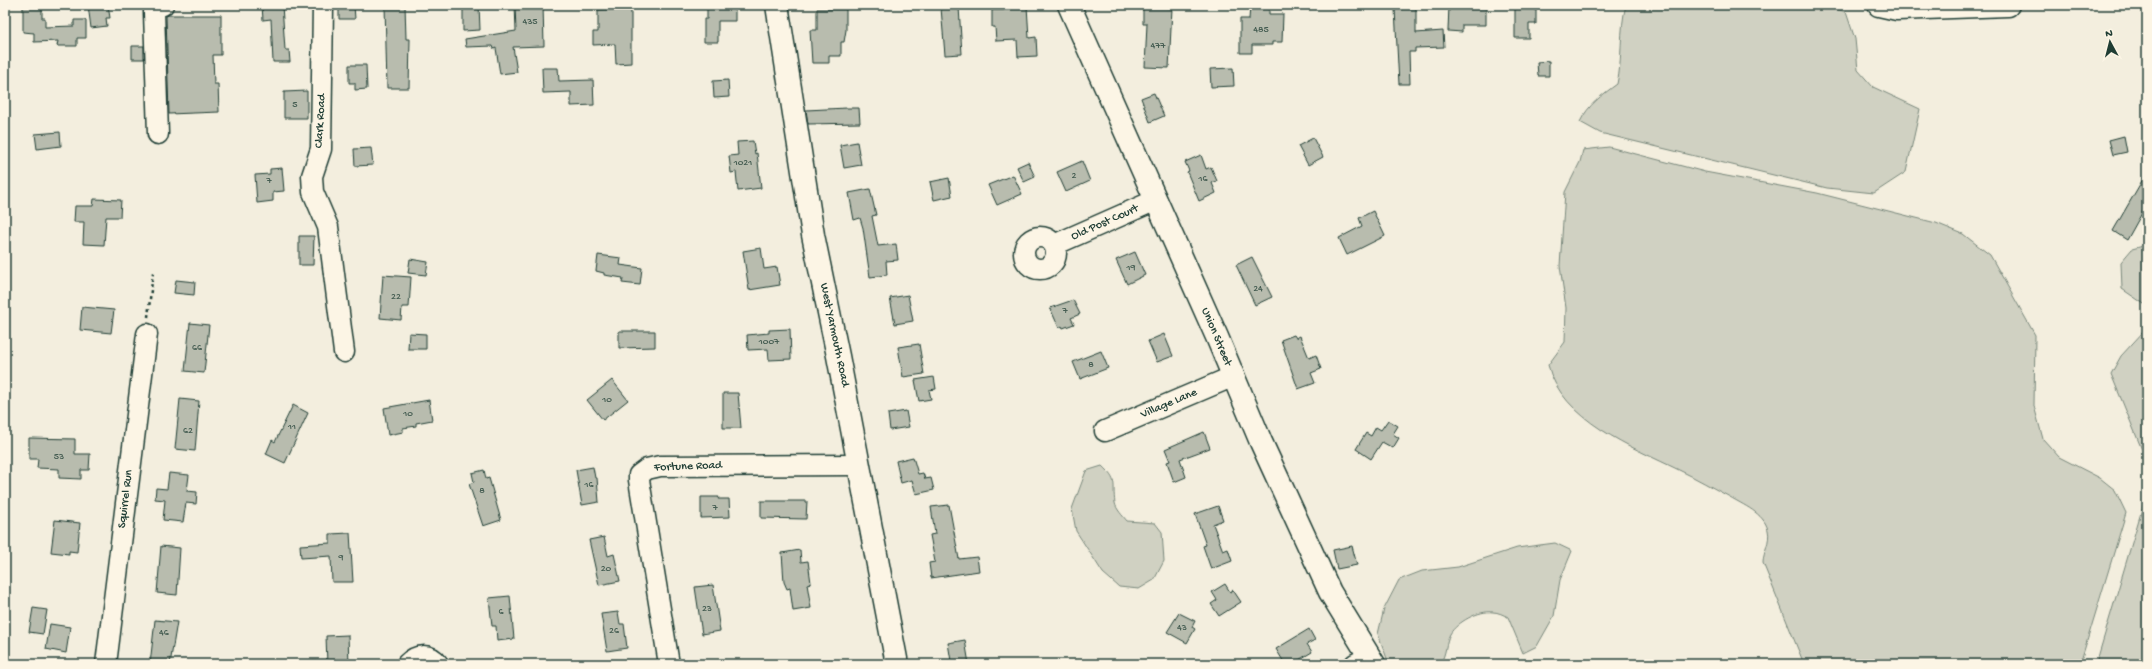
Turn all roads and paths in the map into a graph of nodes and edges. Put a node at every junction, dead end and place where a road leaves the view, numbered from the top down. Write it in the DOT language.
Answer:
graph roads {
  1 [pos="163,5"];
  2 [pos="323,5"];
  3 [pos="777,5"];
  4 [pos="1069,5"];
  5 [pos="1879,5"];
  6 [pos="2008,5"];
  7 [pos="158,134"];
  8 [pos="1156,200"];
  9 [pos="1054,245"];
  10 [pos="153,272"];
  11 [pos="147,334"];
  12 [pos="344,352"];
  13 [pos="1234,376"];
  14 [pos="1105,431"];
  15 [pos="859,465"];
  16 [pos="1366,662"];
  17 [pos="106,664"];
  18 [pos="407,664"];
  19 [pos="438,664"];
  20 [pos="669,664"];
  21 [pos="897,664"];
  1 -- 7 [label="street"];
  2 -- 12 [label="street, Clark Road"];
  3 -- 15 [label="main road, West Yarmouth Road"];
  4 -- 8 [label="main road, Union Street"];
  5 -- 6 [label="main road"];
  8 -- 9 [label="street, Old Post Court"];
  8 -- 13 [label="main road, Union Street"];
  10 -- 11 [label="path"];
  11 -- 17 [label="street, Squirrel Run"];
  13 -- 14 [label="street, Village Lane"];
  13 -- 16 [label="main road, Union Street"];
  15 -- 20 [label="street, Fortune Road"];
  15 -- 21 [label="main road, West Yarmouth Road"];
  18 -- 19 [label="street"];
}
